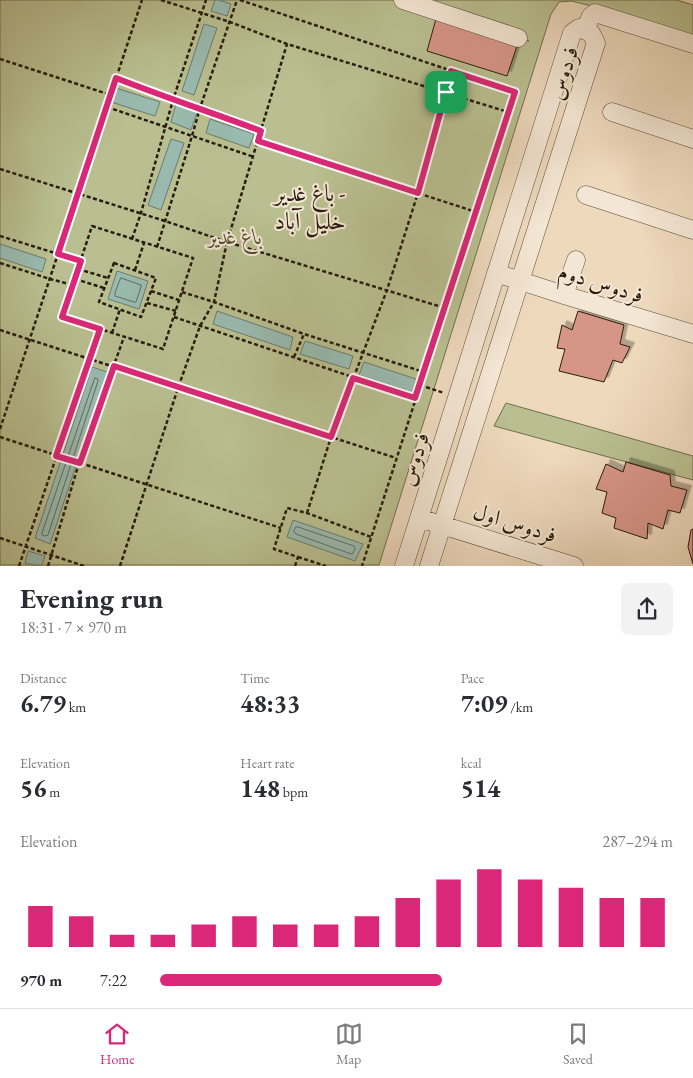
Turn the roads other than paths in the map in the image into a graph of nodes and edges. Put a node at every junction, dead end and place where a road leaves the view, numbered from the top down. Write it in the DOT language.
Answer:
graph roads {
  1 [pos="403,0"];
  2 [pos="585,30"];
  3 [pos="518,38"];
  4 [pos="693,44"];
  5 [pos="612,112"];
  6 [pos="693,139"];
  7 [pos="586,194"];
  8 [pos="693,230"];
  9 [pos="576,260"];
  10 [pos="496,273"];
  11 [pos="520,281"];
  12 [pos="564,296"];
  13 [pos="693,334"];
  14 [pos="419,518"];
  15 [pos="442,524"];
  16 [pos="404,566"];
  17 [pos="429,566"];
  18 [pos="574,566"];
  1 -- 3 [label="street"];
  2 -- 4 [label="street"];
  2 -- 10 [label="street, فردوس"];
  2 -- 11 [label="street, فردوس"];
  5 -- 6 [label="street"];
  7 -- 8 [label="street"];
  9 -- 12 [label="street"];
  10 -- 11 [label="street, فردوس دوم"];
  10 -- 14 [label="street, فردوس"];
  11 -- 12 [label="street, فردوس دوم"];
  11 -- 15 [label="street, فردوس"];
  12 -- 13 [label="street, فردوس دوم"];
  14 -- 15 [label="street, فردوس اول"];
  14 -- 16 [label="street, فردوس"];
  15 -- 17 [label="street, فردوس"];
  15 -- 18 [label="street, فردوس اول"];
}
